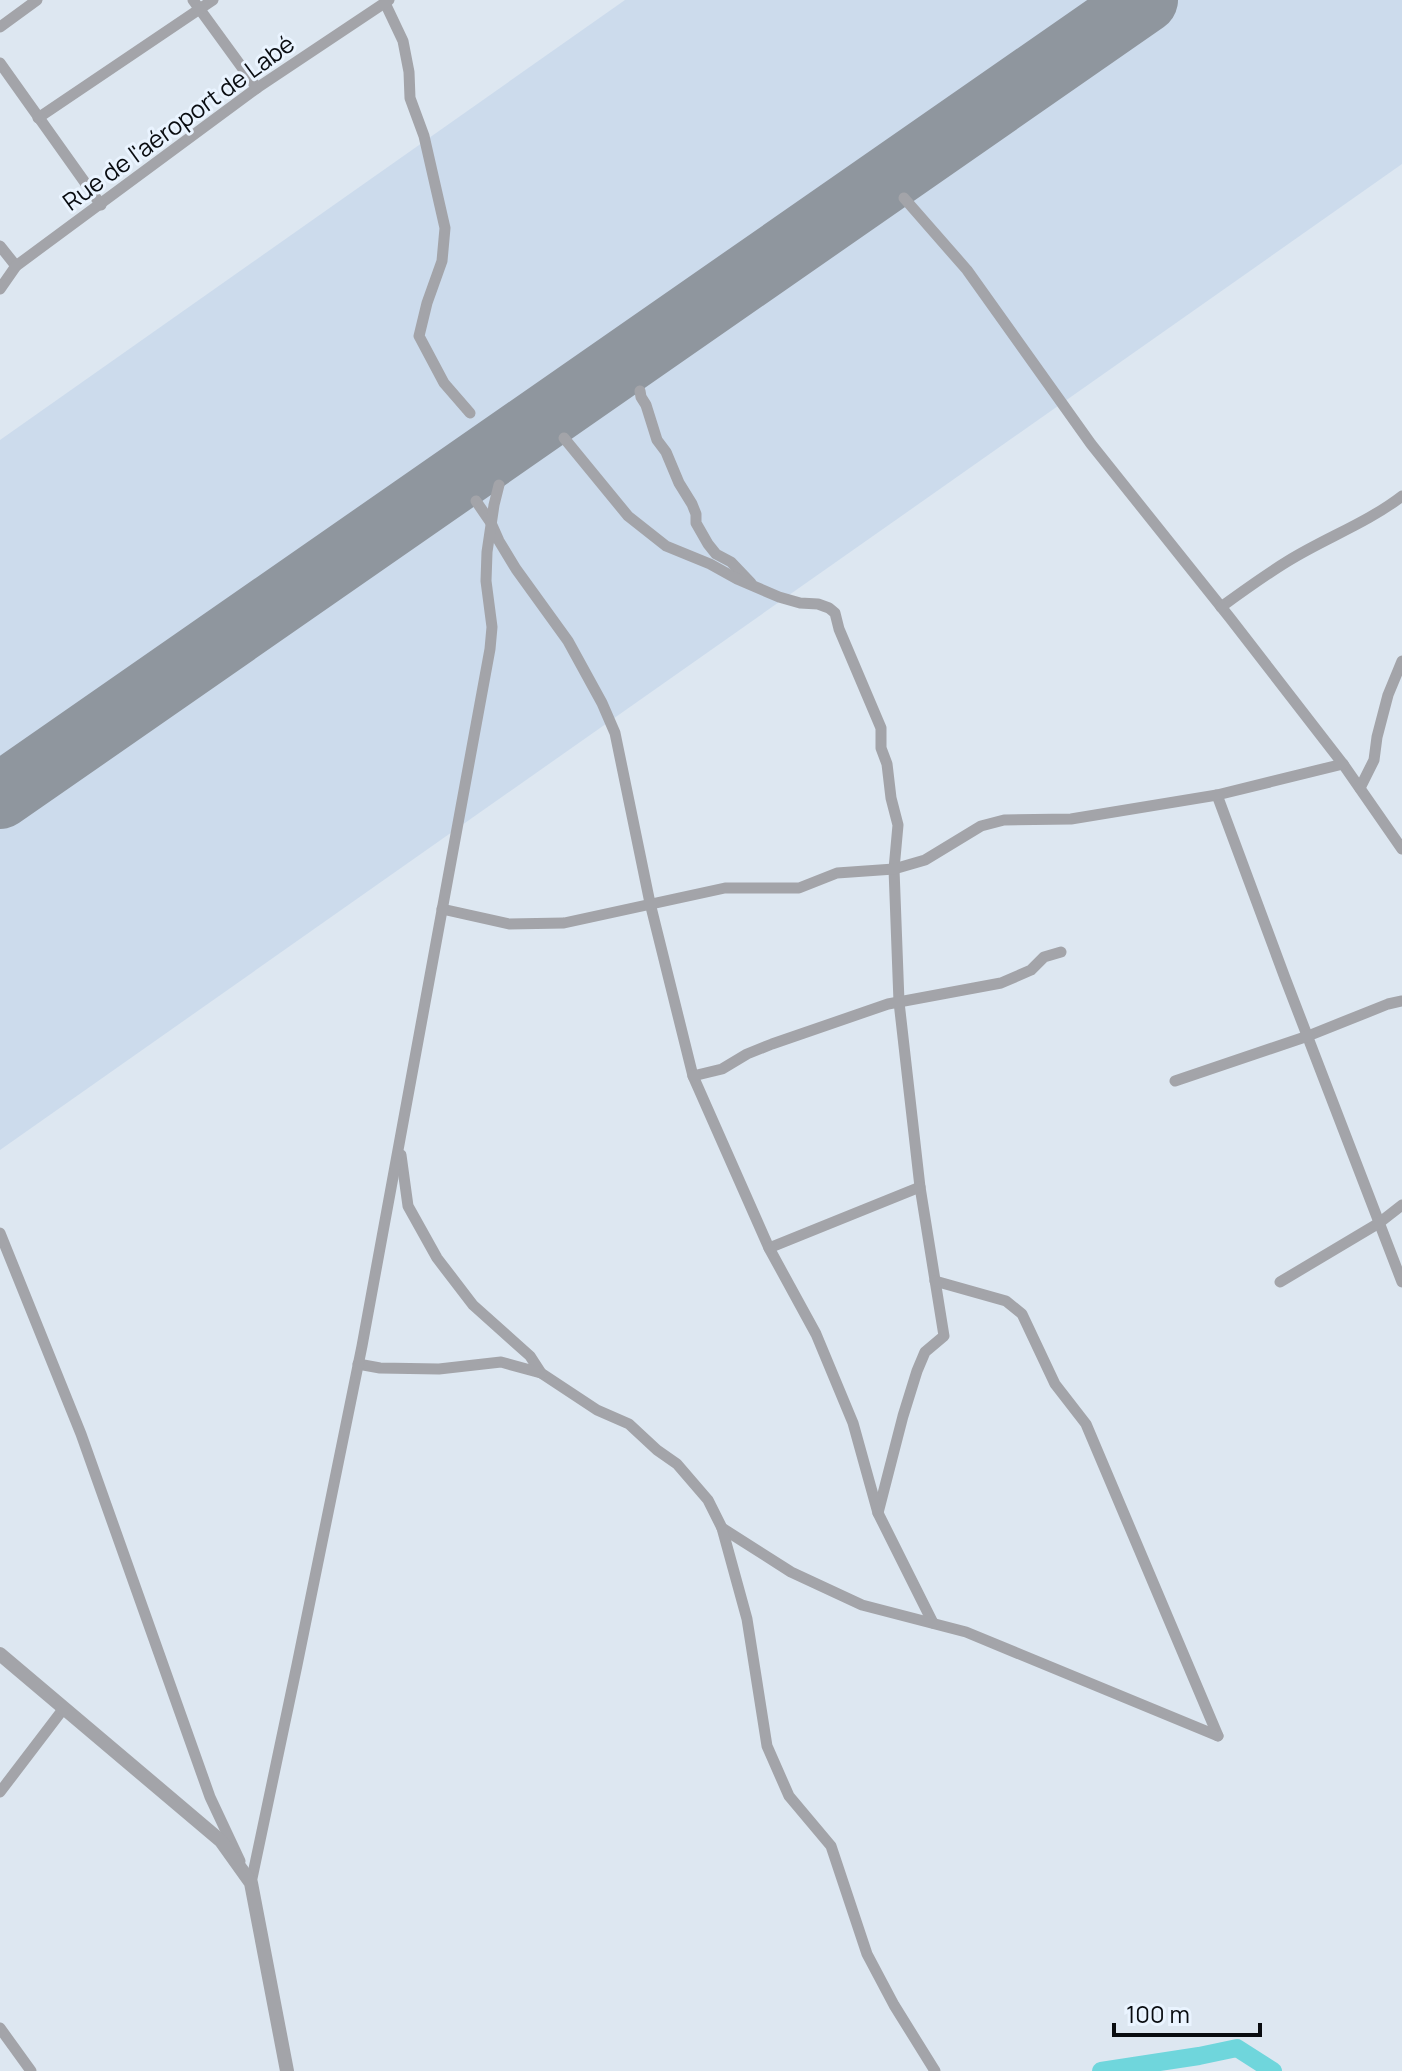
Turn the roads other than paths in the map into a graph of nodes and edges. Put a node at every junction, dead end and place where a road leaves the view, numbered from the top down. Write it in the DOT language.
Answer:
graph roads {
  1 [pos="37,0"];
  2 [pos="213,0"];
  3 [pos="387,1"];
  4 [pos="196,4"];
  5 [pos="0,27"];
  6 [pos="0,63"];
  7 [pos="257,88"];
  8 [pos="38,118"];
  9 [pos="904,198"];
  10 [pos="101,205"];
  11 [pos="0,246"];
  12 [pos="16,266"];
  13 [pos="0,289"];
  14 [pos="640,391"];
  15 [pos="470,413"];
  16 [pos="564,438"];
  17 [pos="499,485"];
  18 [pos="1402,496"];
  19 [pos="476,501"];
  20 [pos="491,523"];
  21 [pos="754,586"];
  22 [pos="1221,607"];
  23 [pos="1402,661"];
  24 [pos="1343,764"];
  25 [pos="1360,788"];
  26 [pos="1217,795"];
  27 [pos="1402,849"];
  28 [pos="894,869"];
  29 [pos="650,903"];
  30 [pos="442,909"];
  31 [pos="1061,952"];
  32 [pos="1402,1001"];
  33 [pos="899,1002"];
  34 [pos="1308,1036"];
  35 [pos="693,1076"];
  36 [pos="1175,1081"];
  37 [pos="399,1143"];
  38 [pos="920,1187"];
  39 [pos="1402,1205"];
  40 [pos="1379,1223"];
  41 [pos="0,1233"];
  42 [pos="769,1248"];
  43 [pos="935,1281"];
  44 [pos="1280,1282"];
  45 [pos="1402,1282"];
  46 [pos="358,1364"];
  47 [pos="541,1373"];
  48 [pos="878,1513"];
  49 [pos="722,1528"];
  50 [pos="933,1623"];
  51 [pos="0,1654"];
  52 [pos="64,1708"];
  53 [pos="0,1792"];
  54 [pos="251,1883"];
  55 [pos="0,2028"];
  56 [pos="31,2071"];
  57 [pos="287,2071"];
  58 [pos="935,2071"];
  1 -- 5 [label="street"];
  2 -- 4 [label="street"];
  3 -- 7 [label="street, Rue de l'aéroport de Labé"];
  3 -- 15 [label="street"];
  4 -- 7 [label="street"];
  4 -- 8 [label="street"];
  6 -- 8 [label="street"];
  7 -- 10 [label="street, Rue de l'aéroport de Labé"];
  8 -- 10 [label="street"];
  9 -- 22 [label="street"];
  10 -- 12 [label="street, Rue de l'aéroport de Labé"];
  11 -- 12 [label="street"];
  12 -- 13 [label="street, Rue de l'aéroport de Labé"];
  14 -- 21 [label="street"];
  16 -- 21 [label="street"];
  17 -- 20 [label="street"];
  18 -- 22 [label="street"];
  19 -- 20 [label="street"];
  20 -- 29 [label="street"];
  20 -- 30 [label="street"];
  21 -- 28 [label="street"];
  22 -- 24 [label="street"];
  23 -- 25 [label="street"];
  24 -- 25 [label="street"];
  24 -- 26 [label="street"];
  25 -- 27 [label="street"];
  26 -- 28 [label="street"];
  26 -- 34 [label="street"];
  28 -- 29 [label="street"];
  28 -- 33 [label="street"];
  29 -- 30 [label="street"];
  29 -- 35 [label="street"];
  30 -- 37 [label="street"];
  31 -- 33 [label="street"];
  32 -- 34 [label="street"];
  33 -- 35 [label="street"];
  33 -- 38 [label="street"];
  34 -- 36 [label="street"];
  34 -- 40 [label="street"];
  35 -- 42 [label="street"];
  37 -- 46 [label="street"];
  37 -- 47 [label="street"];
  38 -- 42 [label="street"];
  38 -- 43 [label="street"];
  39 -- 40 [label="street"];
  40 -- 44 [label="street"];
  40 -- 45 [label="street"];
  41 -- 54 [label="street"];
  42 -- 48 [label="street"];
  43 -- 48 [label="street"];
  43 -- 50 [label="street"];
  46 -- 47 [label="street"];
  46 -- 54 [label="street"];
  47 -- 49 [label="street"];
  48 -- 50 [label="street"];
  49 -- 50 [label="street"];
  49 -- 58 [label="street"];
  51 -- 52 [label="street"];
  52 -- 53 [label="street"];
  52 -- 54 [label="street"];
  54 -- 57 [label="street"];
  55 -- 56 [label="street"];
}
